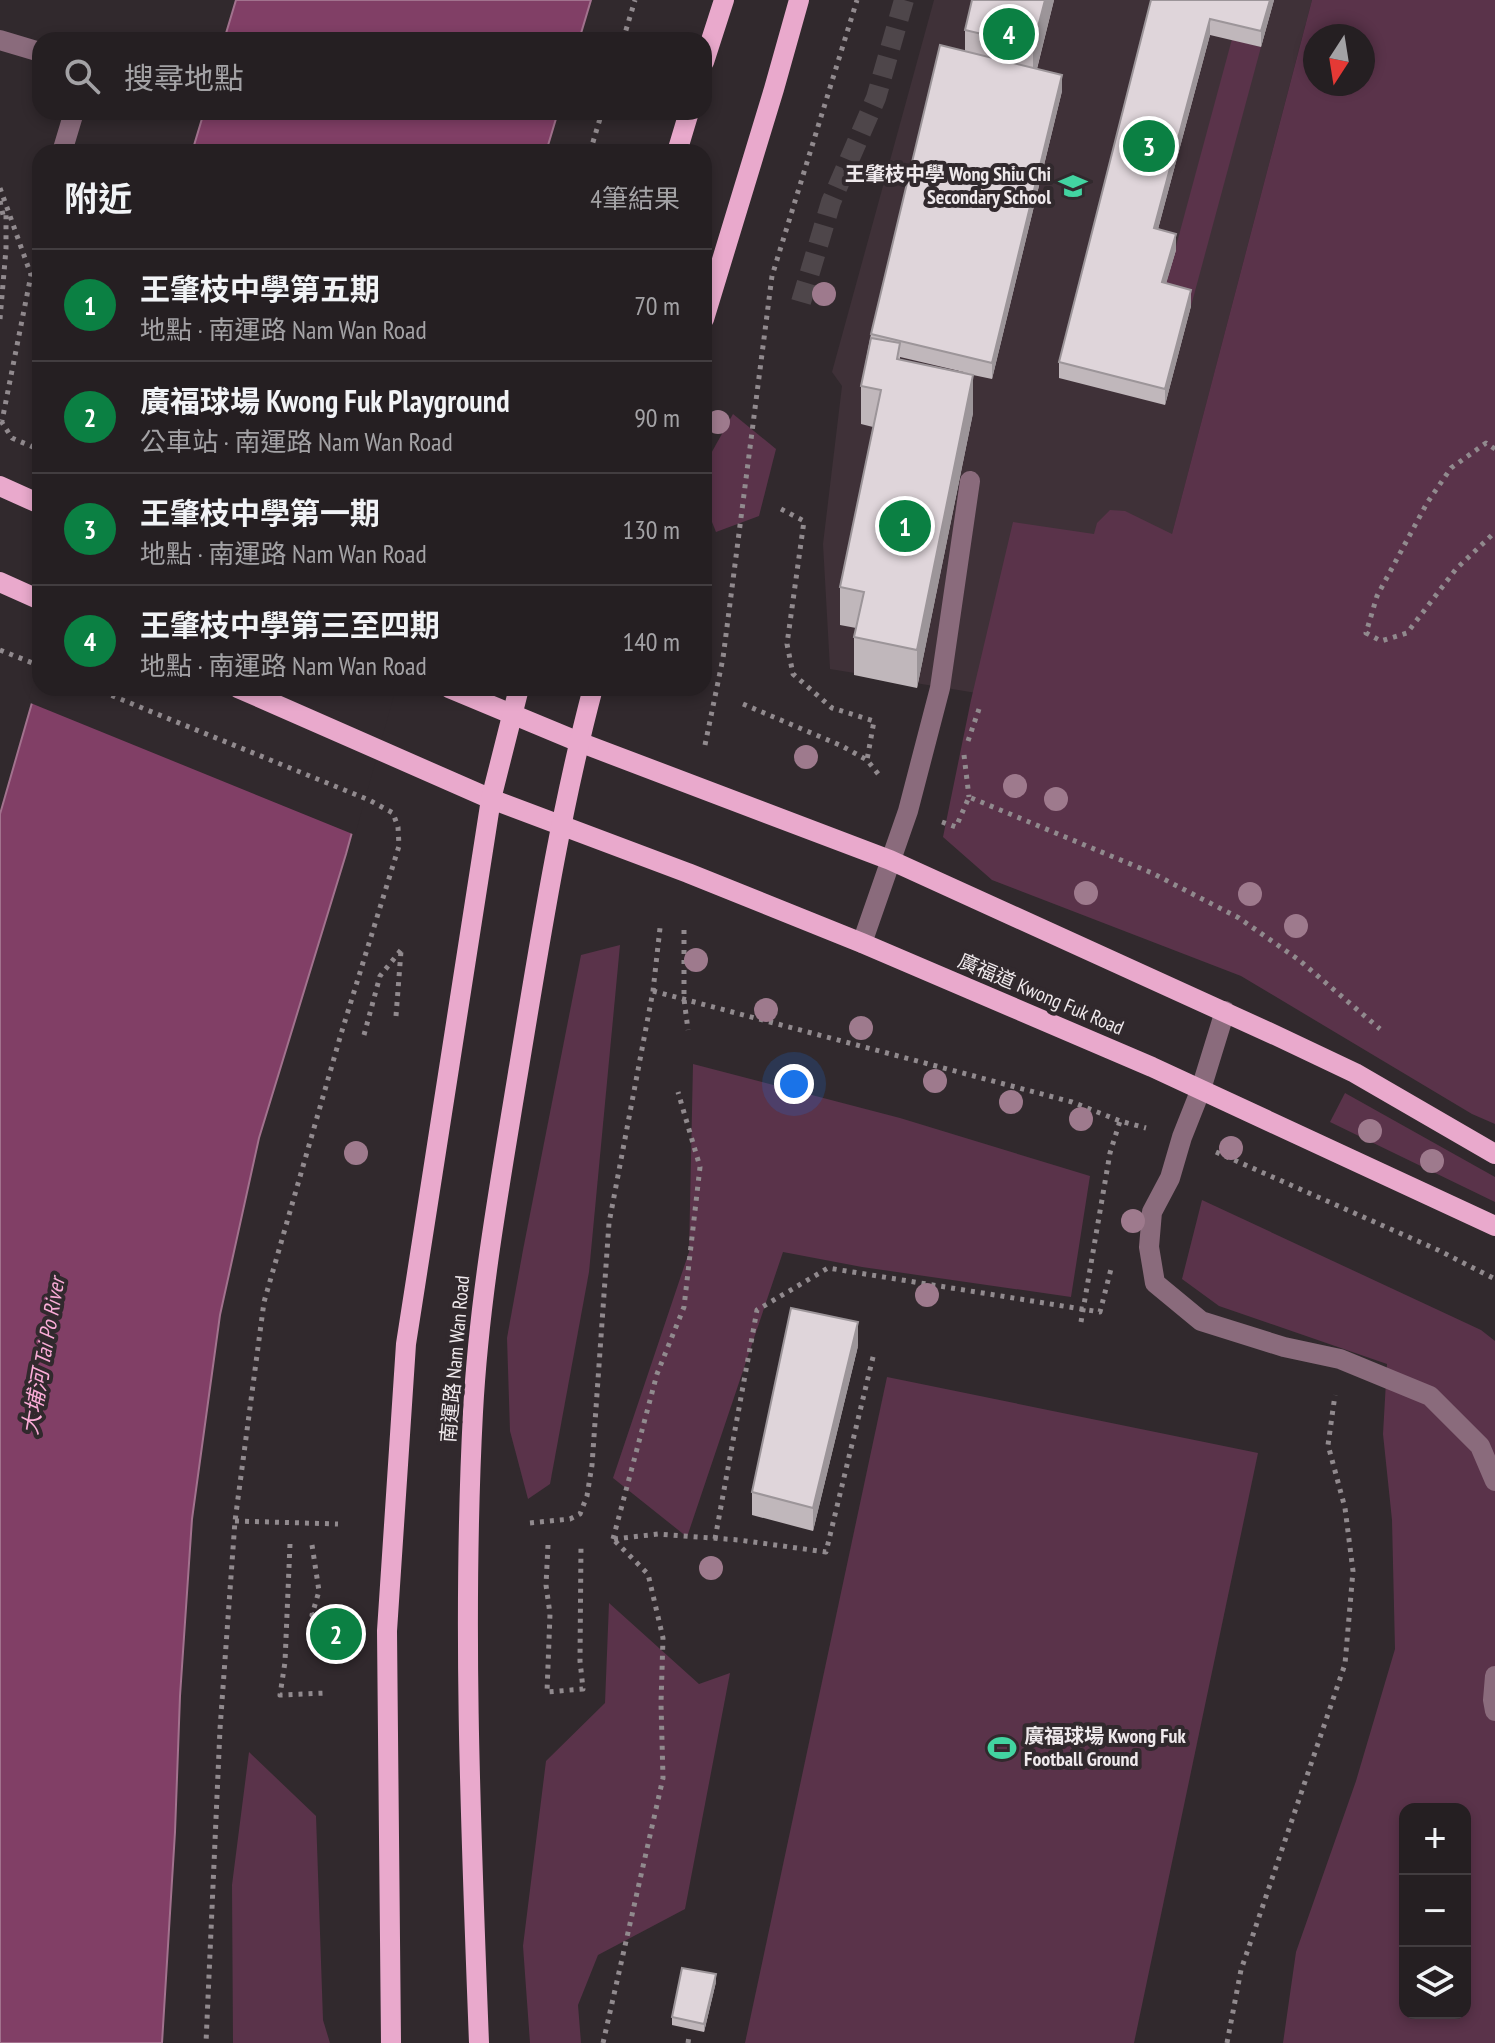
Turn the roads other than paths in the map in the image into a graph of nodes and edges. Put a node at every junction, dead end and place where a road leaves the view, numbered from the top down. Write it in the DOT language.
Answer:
graph roads {
  1 [pos="724,0"];
  2 [pos="799,0"];
  3 [pos="712,37"];
  4 [pos="0,40"];
  5 [pos="32,50"];
  6 [pos="72,120"];
  7 [pos="687,120"];
  8 [pos="64,144"];
  9 [pos="679,144"];
  10 [pos="712,293"];
  11 [pos="970,481"];
  12 [pos="0,486"];
  13 [pos="32,500"];
  14 [pos="0,582"];
  15 [pos="32,596"];
  16 [pos="256,696"];
  17 [pos="469,696"];
  18 [pos="517,696"];
  19 [pos="591,696"];
  20 [pos="512,713"];
  21 [pos="579,742"];
  22 [pos="491,799"];
  23 [pos="560,827"];
  24 [pos="890,860"];
  25 [pos="862,943"];
  26 [pos="1225,1011"];
  27 [pos="1201,1089"];
  28 [pos="1495,1154"];
  29 [pos="1495,1226"];
  30 [pos="1495,1481"];
  31 [pos="1495,1676"];
  32 [pos="1495,1711"];
  33 [pos="391,2043"];
  34 [pos="479,2043"];
  1 -- 3 [label="main road"];
  2 -- 10 [label="main road"];
  4 -- 5 [label="lane"];
  6 -- 8 [label="lane"];
  7 -- 9 [label="main road"];
  11 -- 24 [label="lane"];
  12 -- 13 [label="main road"];
  14 -- 15 [label="main road"];
  16 -- 22 [label="main road, 廣福道 Kwong Fuk Road"];
  17 -- 20 [label="main road"];
  18 -- 20 [label="main road"];
  19 -- 21 [label="main road, 南運路 Nam Wan Road"];
  20 -- 21 [label="main road"];
  20 -- 22 [label="main road"];
  21 -- 23 [label="main road, 南運路 Nam Wan Road"];
  21 -- 24 [label="main road"];
  22 -- 23 [label="main road, 廣福道 Kwong Fuk Road"];
  22 -- 33 [label="main road"];
  23 -- 25 [label="main road, 廣福道 Kwong Fuk Road"];
  23 -- 34 [label="main road, 南運路 Nam Wan Road"];
  24 -- 25 [label="lane"];
  24 -- 26 [label="main road"];
  25 -- 27 [label="main road, 廣福道 Kwong Fuk Road"];
  26 -- 27 [label="lane"];
  26 -- 28 [label="main road"];
  27 -- 29 [label="main road, 廣福道 Kwong Fuk Road"];
  27 -- 30 [label="lane"];
  31 -- 32 [label="lane"];
}
